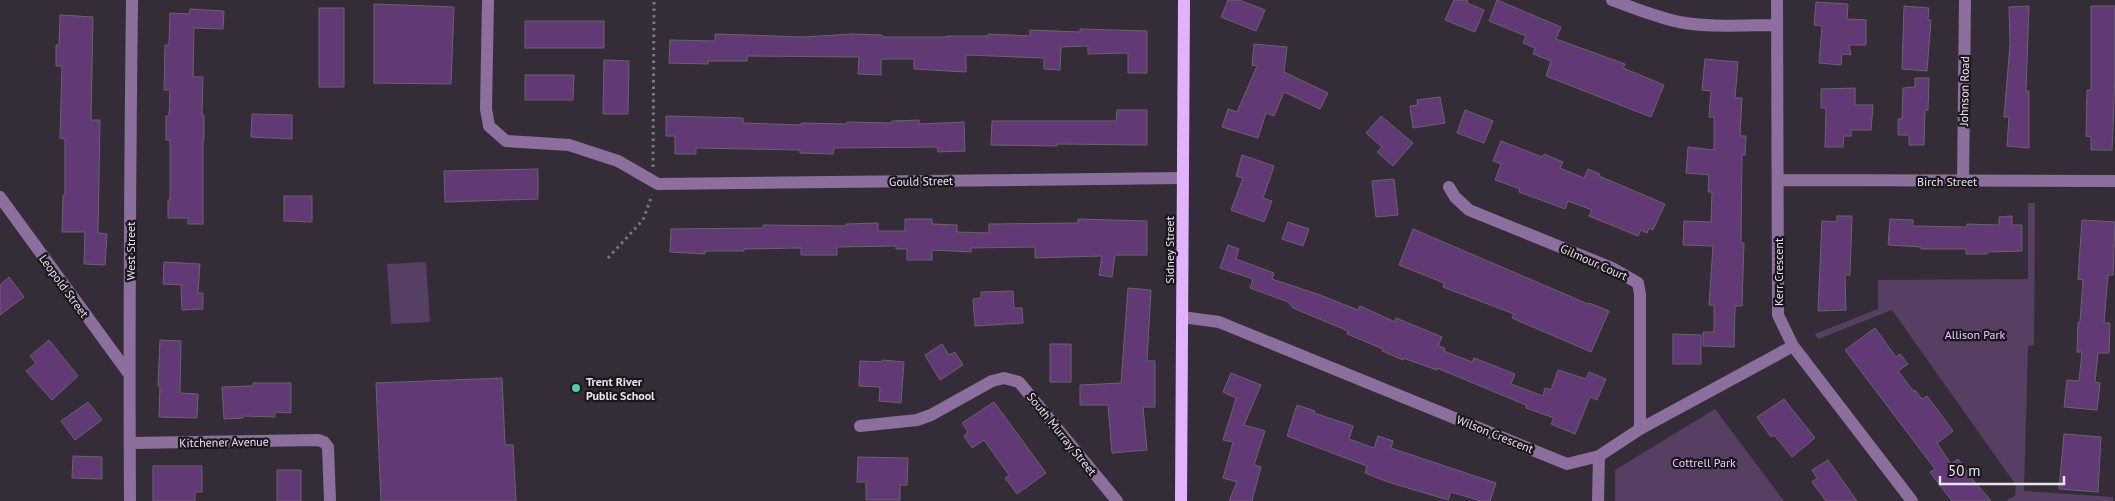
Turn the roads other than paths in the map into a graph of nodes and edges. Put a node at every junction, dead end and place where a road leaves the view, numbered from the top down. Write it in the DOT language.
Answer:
graph roads {
  1 [pos="132,0"];
  2 [pos="488,0"];
  3 [pos="1184,0"];
  4 [pos="1612,0"];
  5 [pos="1777,0"];
  6 [pos="1965,0"];
  7 [pos="1777,25"];
  8 [pos="1183,178"];
  9 [pos="1778,180"];
  10 [pos="2115,181"];
  11 [pos="1963,182"];
  12 [pos="1449,187"];
  13 [pos="0,198"];
  14 [pos="1182,317"];
  15 [pos="1794,346"];
  16 [pos="129,374"];
  17 [pos="860,426"];
  18 [pos="1640,429"];
  19 [pos="131,443"];
  20 [pos="1599,456"];
  21 [pos="126,500"];
  22 [pos="330,501"];
  23 [pos="1117,501"];
  24 [pos="1181,501"];
  25 [pos="1598,501"];
  26 [pos="1912,501"];
  1 -- 16 [label="street, West Street"];
  2 -- 8 [label="street, Gould Street"];
  3 -- 8 [label="main road, Sidney Street"];
  4 -- 7 [label="street"];
  5 -- 7 [label="street, Kerr Crescent"];
  6 -- 11 [label="street, Johnson Road"];
  7 -- 9 [label="street, Kerr Crescent"];
  8 -- 14 [label="main road, Sidney Street"];
  9 -- 11 [label="street, Birch Street"];
  9 -- 15 [label="street, Kerr Crescent"];
  10 -- 11 [label="street, Birch Street"];
  12 -- 18 [label="street, Gilmour Court"];
  13 -- 16 [label="street, Leopold Street"];
  14 -- 20 [label="street, Wilson Crescent"];
  14 -- 24 [label="main road, Sidney Street"];
  15 -- 18 [label="street, Wilson Crescent"];
  15 -- 26 [label="street, Kerr Crescent"];
  16 -- 19 [label="street, West Street"];
  17 -- 23 [label="street, South Murray Street"];
  18 -- 20 [label="street, Wilson Crescent"];
  19 -- 21 [label="street, West Street"];
  19 -- 22 [label="street, Kitchener Avenue"];
  20 -- 25 [label="street"];
}
